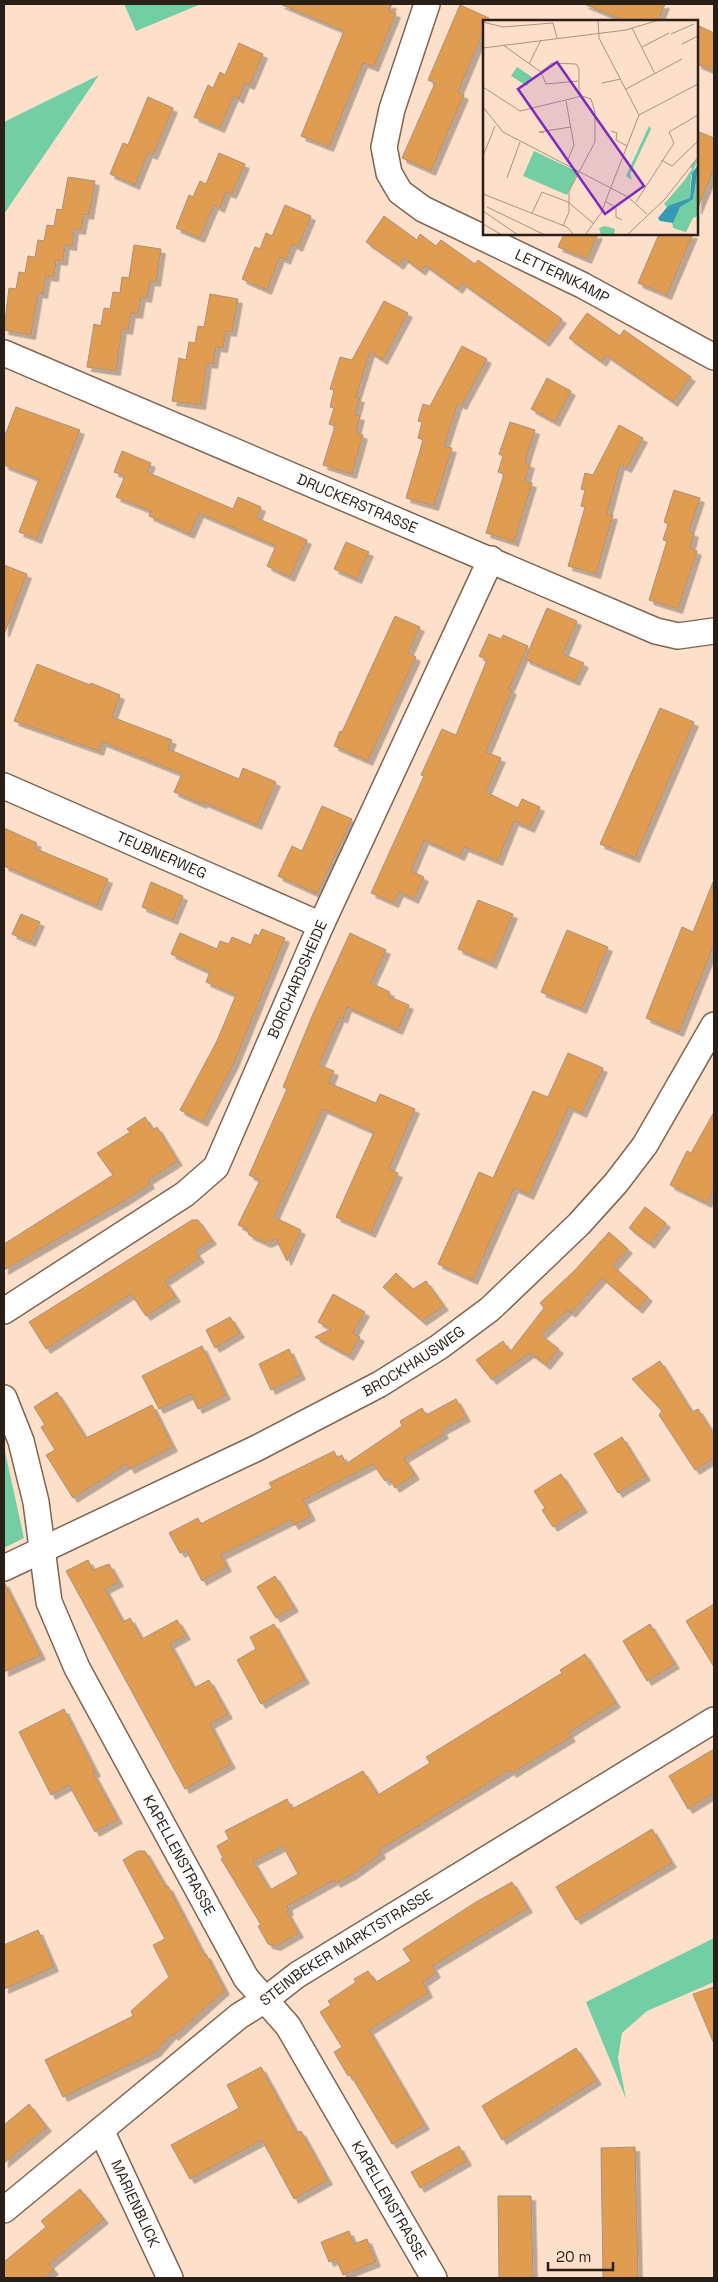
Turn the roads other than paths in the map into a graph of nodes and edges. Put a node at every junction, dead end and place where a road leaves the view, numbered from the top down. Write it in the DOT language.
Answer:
graph roads {
  1 [pos="427,4"];
  2 [pos="4,353"];
  3 [pos="714,357"];
  4 [pos="491,559"];
  5 [pos="714,631"];
  6 [pos="4,786"];
  7 [pos="321,925"];
  8 [pos="714,1025"];
  9 [pos="4,1311"];
  10 [pos="4,1398"];
  11 [pos="41,1549"];
  12 [pos="4,1568"];
  13 [pos="714,1720"];
  14 [pos="266,2000"];
  15 [pos="101,2130"];
  16 [pos="4,2210"];
  17 [pos="170,2278"];
  18 [pos="434,2278"];
  1 -- 3 [label="street, LETTERNKAMP"];
  2 -- 4 [label="street, DRUCKERSTRASSE"];
  4 -- 5 [label="street, DRUCKERSTRASSE"];
  4 -- 7 [label="street, BORCHARDSHEIDE"];
  6 -- 7 [label="street, TEUBNERWEG"];
  7 -- 9 [label="street, BORCHARDSHEIDE"];
  8 -- 11 [label="street, BROCKHAUSWEG"];
  10 -- 11 [label="street, KAPELLENSTRASSE"];
  11 -- 12 [label="street, BROCKHAUSWEG"];
  11 -- 14 [label="street, KAPELLENSTRASSE"];
  13 -- 14 [label="street, STEINBEKER MARKTSTRASSE"];
  14 -- 15 [label="street, STEINBEKER MARKTSTRASSE"];
  14 -- 18 [label="street, KAPELLENSTRASSE"];
  15 -- 16 [label="street, STEINBEKER MARKTSTRASSE"];
  15 -- 17 [label="street, MARIENBLICK"];
}
